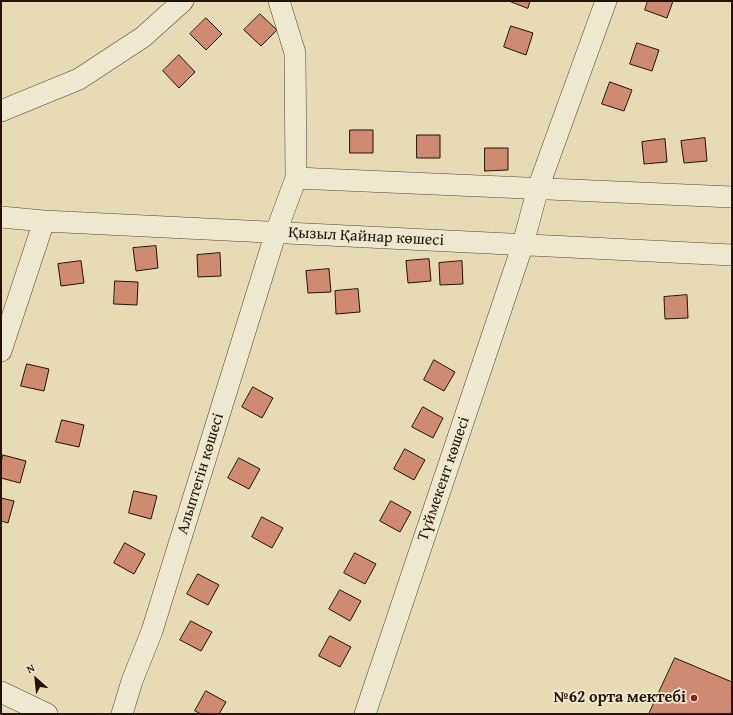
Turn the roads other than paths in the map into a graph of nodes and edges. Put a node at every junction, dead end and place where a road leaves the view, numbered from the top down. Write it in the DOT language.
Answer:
graph roads {
  1 [pos="183,1"];
  2 [pos="278,1"];
  3 [pos="606,1"];
  4 [pos="1,111"];
  5 [pos="296,178"];
  6 [pos="538,188"];
  7 [pos="732,197"];
  8 [pos="1,217"];
  9 [pos="44,221"];
  10 [pos="276,232"];
  11 [pos="523,244"];
  12 [pos="732,255"];
  13 [pos="1,351"];
  14 [pos="1,692"];
  15 [pos="47,714"];
  16 [pos="122,714"];
  17 [pos="365,714"];
  1 -- 4 [label="street"];
  2 -- 5 [label="street"];
  3 -- 6 [label="street, Түймекент көшесі"];
  5 -- 6 [label="street"];
  5 -- 10 [label="street, Алыптегін көшесі"];
  6 -- 7 [label="street"];
  6 -- 11 [label="street, Түймекент көшесі"];
  8 -- 9 [label="street, Қызыл Қайнар көшесі"];
  9 -- 10 [label="street, Қызыл Қайнар көшесі"];
  9 -- 13 [label="street"];
  10 -- 11 [label="street, Қызыл Қайнар көшесі"];
  10 -- 16 [label="street, Алыптегін көшесі"];
  11 -- 12 [label="street, Қызыл Қайнар көшесі"];
  11 -- 17 [label="street, Түймекент көшесі"];
  14 -- 15 [label="street"];
}
